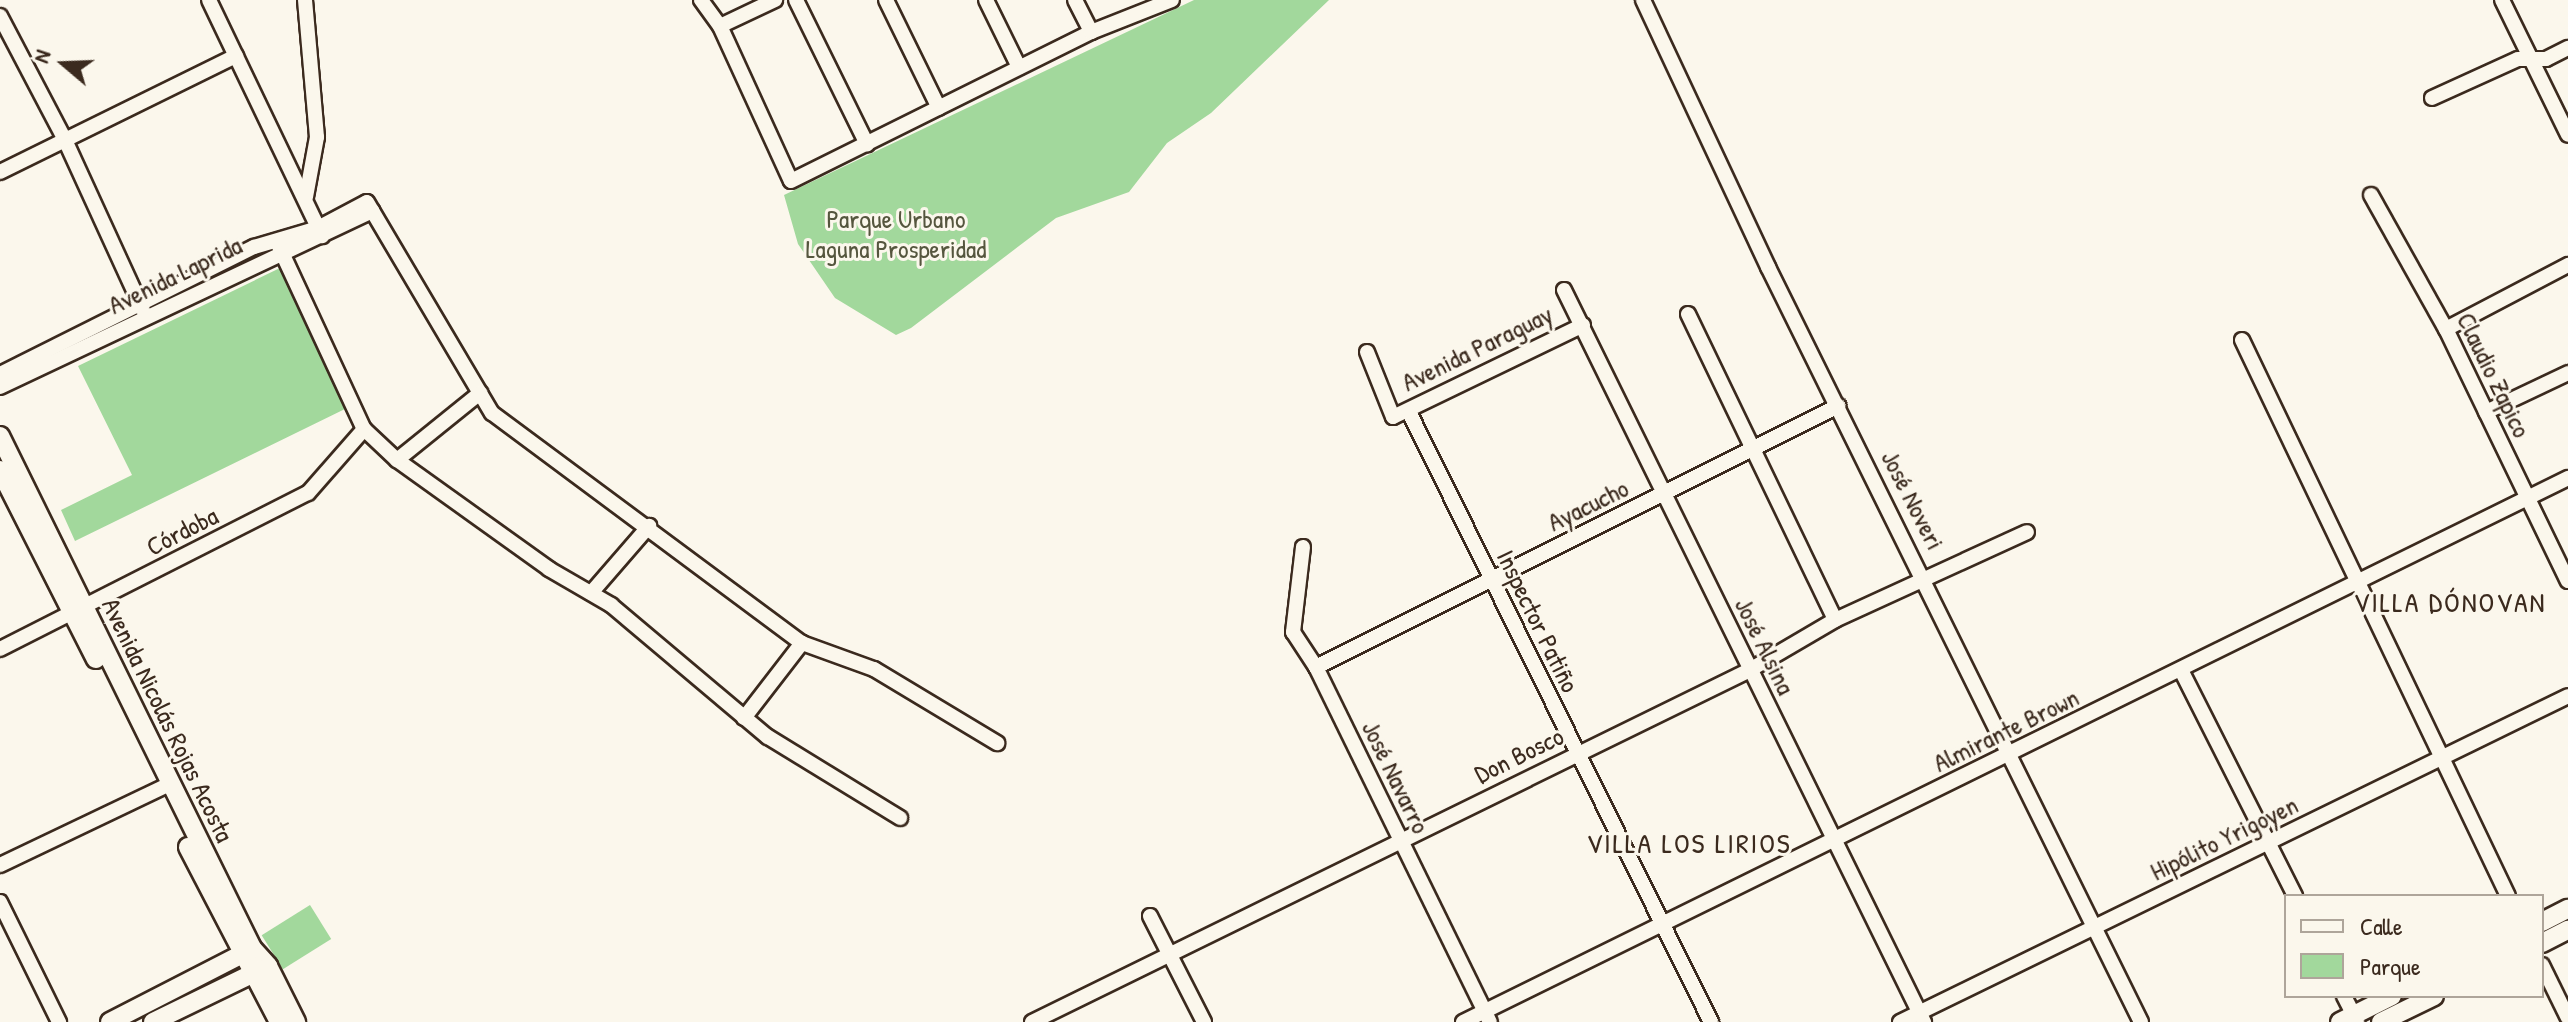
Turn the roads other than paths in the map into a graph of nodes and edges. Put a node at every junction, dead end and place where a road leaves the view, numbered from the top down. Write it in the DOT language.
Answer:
graph roads {
  1 [pos="209,0"];
  2 [pos="305,0"];
  3 [pos="701,0"];
  4 [pos="775,0"];
  5 [pos="796,0"];
  6 [pos="886,0"];
  7 [pos="986,0"];
  8 [pos="1075,0"];
  9 [pos="1171,0"];
  10 [pos="1643,0"];
  11 [pos="2502,0"];
  12 [pos="0,16"];
  13 [pos="720,26"];
  14 [pos="1091,32"];
  15 [pos="2568,48"];
  16 [pos="236,56"];
  17 [pos="2530,59"];
  18 [pos="1019,67"];
  19 [pos="2432,98"];
  20 [pos="939,108"];
  21 [pos="2568,135"];
  22 [pos="65,140"];
  23 [pos="867,144"];
  24 [pos="0,172"];
  25 [pos="2371,195"];
  26 [pos="306,198"];
  27 [pos="320,232"];
  28 [pos="280,249"];
  29 [pos="2568,265"];
  30 [pos="1564,290"];
  31 [pos="142,310"];
  32 [pos="1688,314"];
  33 [pos="1583,325"];
  34 [pos="2446,329"];
  35 [pos="2242,340"];
  36 [pos="1367,352"];
  37 [pos="2568,373"];
  38 [pos="0,374"];
  39 [pos="0,387"];
  40 [pos="480,393"];
  41 [pos="1838,406"];
  42 [pos="1409,412"];
  43 [pos="2486,412"];
  44 [pos="364,429"];
  45 [pos="0,436"];
  46 [pos="1752,451"];
  47 [pos="397,460"];
  48 [pos="0,470"];
  49 [pos="2568,478"];
  50 [pos="1666,493"];
  51 [pos="2527,498"];
  52 [pos="649,526"];
  53 [pos="2027,532"];
  54 [pos="1303,547"];
  55 [pos="1925,577"];
  56 [pos="1491,579"];
  57 [pos="2568,581"];
  58 [pos="2356,586"];
  59 [pos="591,593"];
  60 [pos="78,610"];
  61 [pos="1835,620"];
  62 [pos="802,643"];
  63 [pos="0,649"];
  64 [pos="1316,667"];
  65 [pos="1748,671"];
  66 [pos="2182,672"];
  67 [pos="2568,696"];
  68 [pos="744,718"];
  69 [pos="997,743"];
  70 [pos="1576,755"];
  71 [pos="2009,755"];
  72 [pos="2442,759"];
  73 [pos="165,786"];
  74 [pos="900,818"];
  75 [pos="1835,838"];
  76 [pos="1400,839"];
  77 [pos="2269,842"];
  78 [pos="0,865"];
  79 [pos="2294,894"];
  80 [pos="2507,894"];
  81 [pos="0,902"];
  82 [pos="2568,909"];
  83 [pos="1150,916"];
  84 [pos="2544,921"];
  85 [pos="1662,924"];
  86 [pos="2094,929"];
  87 [pos="2568,930"];
  88 [pos="2544,942"];
  89 [pos="246,952"];
  90 [pos="1171,956"];
  91 [pos="261,969"];
  92 [pos="2544,969"];
  93 [pos="2344,998"];
  94 [pos="2388,998"];
  95 [pos="2430,998"];
  96 [pos="1063,1015"];
  97 [pos="1487,1017"];
  98 [pos="1921,1017"];
  99 [pos="2568,1018"];
  100 [pos="2350,1020"];
  101 [pos="59,1022"];
  102 [pos="110,1022"];
  103 [pos="153,1022"];
  104 [pos="279,1022"];
  105 [pos="296,1022"];
  106 [pos="1032,1022"];
  107 [pos="1204,1022"];
  108 [pos="1463,1022"];
  109 [pos="1711,1022"];
  110 [pos="1900,1022"];
  111 [pos="2141,1022"];
  112 [pos="2381,1022"];
  1 -- 16 [label="street"];
  2 -- 26 [label="street"];
  3 -- 13 [label="street"];
  4 -- 13 [label="street"];
  5 -- 23 [label="street"];
  6 -- 20 [label="street"];
  7 -- 18 [label="street"];
  8 -- 14 [label="street"];
  9 -- 14 [label="street"];
  10 -- 41 [label="street, José Noveri"];
  11 -- 17 [label="street"];
  12 -- 22 [label="street"];
  13 -- 23 [label="street"];
  14 -- 18 [label="street"];
  15 -- 17 [label="street"];
  16 -- 22 [label="street"];
  16 -- 26 [label="street"];
  17 -- 19 [label="street"];
  17 -- 21 [label="street"];
  18 -- 20 [label="street"];
  20 -- 23 [label="street"];
  22 -- 24 [label="street"];
  22 -- 31 [label="street"];
  25 -- 34 [label="street, Claudio Zapico"];
  26 -- 27 [label="street"];
  27 -- 28 [label="street, Avenida Laprida"];
  27 -- 40 [label="street, Avenida Laprida"];
  28 -- 31 [label="street, Avenida Laprida"];
  28 -- 44 [label="street"];
  29 -- 34 [label="street"];
  30 -- 33 [label="street, José Alsina"];
  31 -- 38 [label="street, Avenida Laprida"];
  31 -- 39 [label="street, Avenida Laprida"];
  32 -- 46 [label="street"];
  33 -- 42 [label="street, Avenida Paraguay"];
  33 -- 50 [label="street, José Alsina"];
  34 -- 43 [label="street, Claudio Zapico"];
  35 -- 58 [label="street"];
  36 -- 42 [label="street, Avenida Paraguay"];
  37 -- 43 [label="street"];
  40 -- 47 [label="street"];
  40 -- 52 [label="street"];
  41 -- 46 [label="street, Ayacucho"];
  41 -- 55 [label="street, José Noveri"];
  42 -- 56 [label="street, Inspector Patiño"];
  43 -- 51 [label="street, Claudio Zapico"];
  44 -- 47 [label="street"];
  44 -- 60 [label="street, Córdoba"];
  45 -- 60 [label="main road, Avenida Nicolás Rojas Acosta"];
  46 -- 50 [label="street, Ayacucho"];
  46 -- 61 [label="street"];
  47 -- 59 [label="street"];
  48 -- 60 [label="main road, Avenida Nicolás Rojas Acosta"];
  49 -- 51 [label="street, Almirante Brown"];
  50 -- 56 [label="street, Ayacucho"];
  50 -- 65 [label="street, José Alsina"];
  51 -- 57 [label="street, Claudio Zapico"];
  51 -- 58 [label="street, Almirante Brown"];
  52 -- 59 [label="street"];
  52 -- 62 [label="street"];
  53 -- 55 [label="street, Don Bosco"];
  54 -- 64 [label="street, José Navarro"];
  55 -- 61 [label="street, Don Bosco"];
  55 -- 71 [label="street, José Noveri"];
  56 -- 64 [label="street, Ayacucho"];
  56 -- 70 [label="street, Inspector Patiño"];
  58 -- 66 [label="street, Almirante Brown"];
  58 -- 72 [label="street"];
  59 -- 68 [label="street"];
  60 -- 63 [label="street, Córdoba"];
  60 -- 73 [label="main road, Avenida Nicolás Rojas Acosta"];
  61 -- 65 [label="street, Don Bosco"];
  62 -- 68 [label="street"];
  62 -- 69 [label="street"];
  64 -- 76 [label="street, José Navarro"];
  65 -- 70 [label="street, Don Bosco"];
  65 -- 75 [label="street, José Alsina"];
  66 -- 71 [label="street, Almirante Brown"];
  66 -- 77 [label="street"];
  67 -- 72 [label="street, Hipólito Yrigoyen"];
  68 -- 74 [label="street"];
  70 -- 76 [label="street, Don Bosco"];
  70 -- 85 [label="street, Inspector Patiño"];
  71 -- 75 [label="street, Almirante Brown"];
  71 -- 86 [label="street, José Noveri"];
  72 -- 77 [label="street, Hipólito Yrigoyen"];
  72 -- 80 [label="street"];
  73 -- 78 [label="street"];
  73 -- 89 [label="main road, Avenida Nicolás Rojas Acosta"];
  75 -- 85 [label="street, Almirante Brown"];
  75 -- 98 [label="street, José Alsina"];
  76 -- 90 [label="street, Don Bosco"];
  76 -- 97 [label="street, José Navarro"];
  77 -- 79 [label="street"];
  77 -- 86 [label="street, Hipólito Yrigoyen"];
  81 -- 101 [label="street"];
  82 -- 84 [label="main road"];
  83 -- 90 [label="street"];
  85 -- 97 [label="street, Almirante Brown"];
  85 -- 109 [label="street, Inspector Patiño"];
  86 -- 98 [label="street, Hipólito Yrigoyen"];
  86 -- 111 [label="street, José Noveri"];
  87 -- 88 [label="main road"];
  89 -- 91 [label="main road, Avenida Nicolás Rojas Acosta"];
  89 -- 102 [label="main road"];
  90 -- 96 [label="street, Don Bosco"];
  90 -- 107 [label="street"];
  91 -- 103 [label="main road"];
  91 -- 104 [label="main road, Avenida Nicolás Rojas Acosta"];
  91 -- 105 [label="main road, Avenida Nicolás Rojas Acosta"];
  92 -- 99 [label="street"];
  93 -- 100 [label="street"];
  94 -- 100 [label="main road"];
  95 -- 112 [label="main road"];
  96 -- 106 [label="street, Don Bosco"];
  97 -- 108 [label="street, Almirante Brown"];
  98 -- 110 [label="street, Hipólito Yrigoyen"];
}
